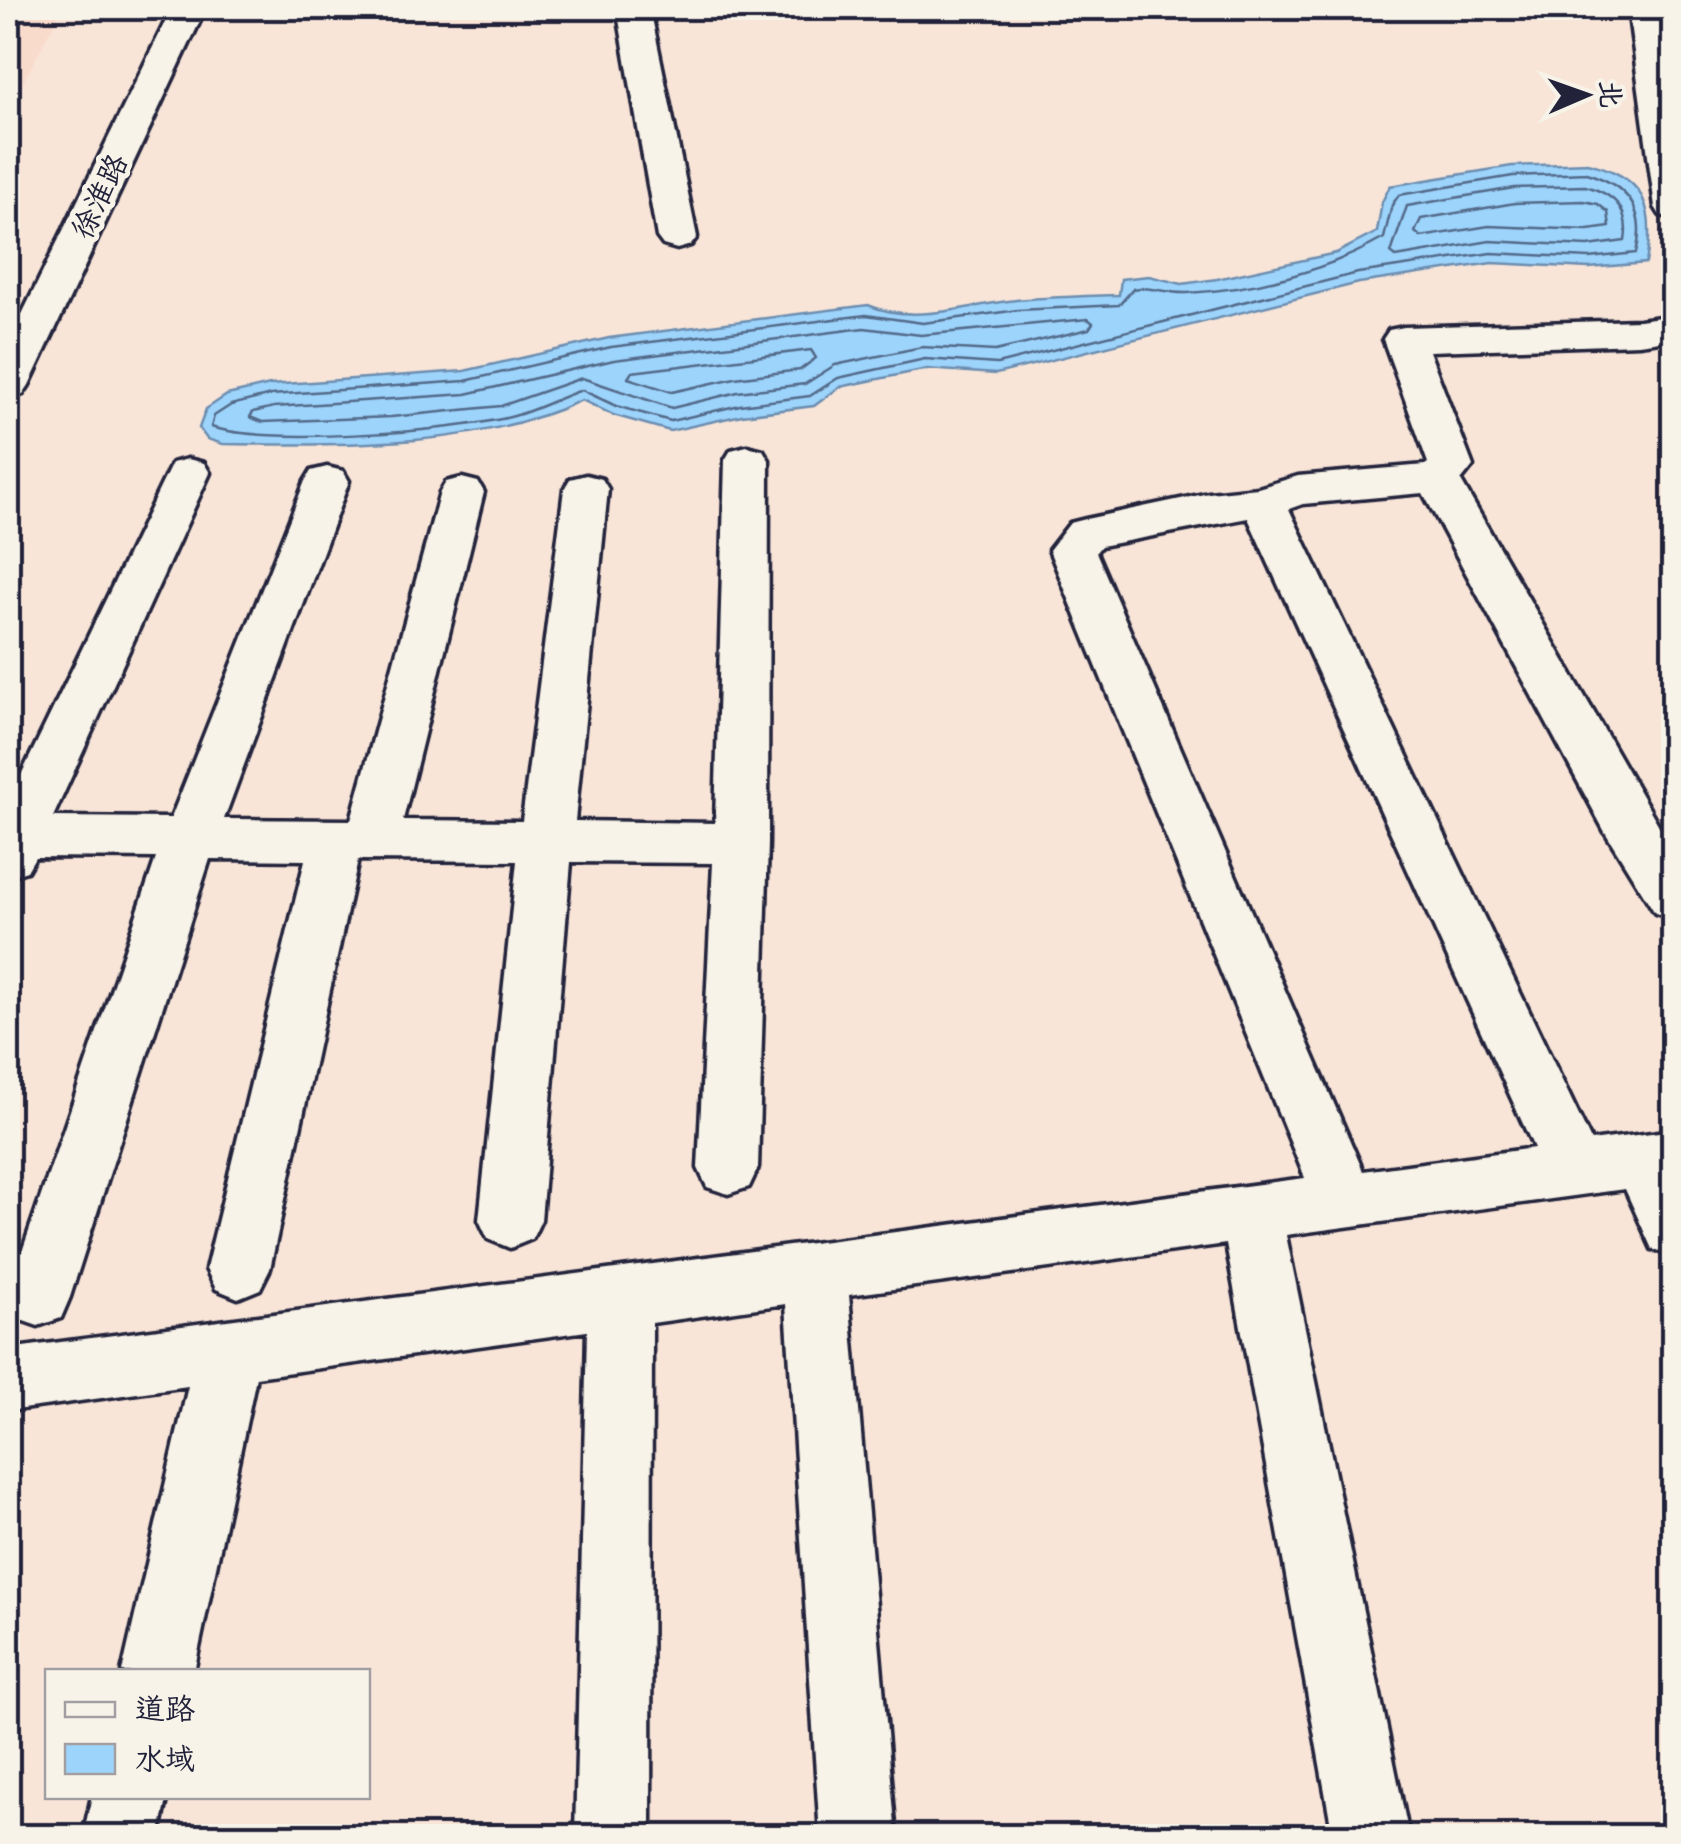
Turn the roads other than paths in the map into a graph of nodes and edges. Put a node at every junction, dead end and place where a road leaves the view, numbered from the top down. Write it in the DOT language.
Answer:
graph roads {
  1 [pos="159,8"];
  2 [pos="190,8"];
  3 [pos="633,8"];
  4 [pos="1644,8"];
  5 [pos="1674,206"];
  6 [pos="677,237"];
  7 [pos="8,317"];
  8 [pos="1674,326"];
  9 [pos="8,385"];
  10 [pos="746,460"];
  11 [pos="188,473"];
  12 [pos="1437,478"];
  13 [pos="327,481"];
  14 [pos="586,489"];
  15 [pos="462,492"];
  16 [pos="1264,502"];
  17 [pos="190,838"];
  18 [pos="354,839"];
  19 [pos="546,841"];
  20 [pos="741,843"];
  21 [pos="10,844"];
  22 [pos="1674,898"];
  23 [pos="1658,1158"];
  24 [pos="728,1168"];
  25 [pos="1574,1169"];
  26 [pos="1345,1200"];
  27 [pos="1251,1213"];
  28 [pos="510,1220"];
  29 [pos="1674,1229"];
  30 [pos="238,1269"];
  31 [pos="814,1271"];
  32 [pos="38,1297"];
  33 [pos="620,1298"];
  34 [pos="229,1350"];
  35 [pos="8,1380"];
  36 [pos="159,1669"];
  37 [pos="129,1799"];
  38 [pos="121,1836"];
  39 [pos="613,1836"];
  40 [pos="858,1836"];
  41 [pos="1371,1836"];
  1 -- 7 [label="street, 徐淮路"];
  2 -- 9 [label="street, 徐淮路"];
  3 -- 6 [label="street"];
  4 -- 5 [label="street"];
  8 -- 12 [label="street"];
  10 -- 20 [label="street"];
  11 -- 21 [label="street"];
  12 -- 16 [label="street"];
  12 -- 22 [label="street"];
  13 -- 17 [label="street"];
  14 -- 19 [label="street"];
  15 -- 18 [label="street"];
  16 -- 25 [label="street"];
  16 -- 26 [label="street"];
  17 -- 18 [label="street"];
  17 -- 21 [label="street"];
  17 -- 32 [label="street"];
  18 -- 19 [label="street"];
  18 -- 30 [label="street"];
  19 -- 20 [label="street"];
  19 -- 28 [label="street"];
  20 -- 24 [label="street"];
  23 -- 25 [label="street"];
  23 -- 29 [label="street"];
  25 -- 26 [label="street"];
  26 -- 27 [label="street"];
  27 -- 31 [label="street"];
  27 -- 41 [label="street"];
  31 -- 33 [label="street"];
  31 -- 40 [label="street"];
  33 -- 34 [label="street"];
  33 -- 39 [label="street"];
  34 -- 35 [label="street"];
  34 -- 36 [label="street"];
  37 -- 38 [label="street"];
}
